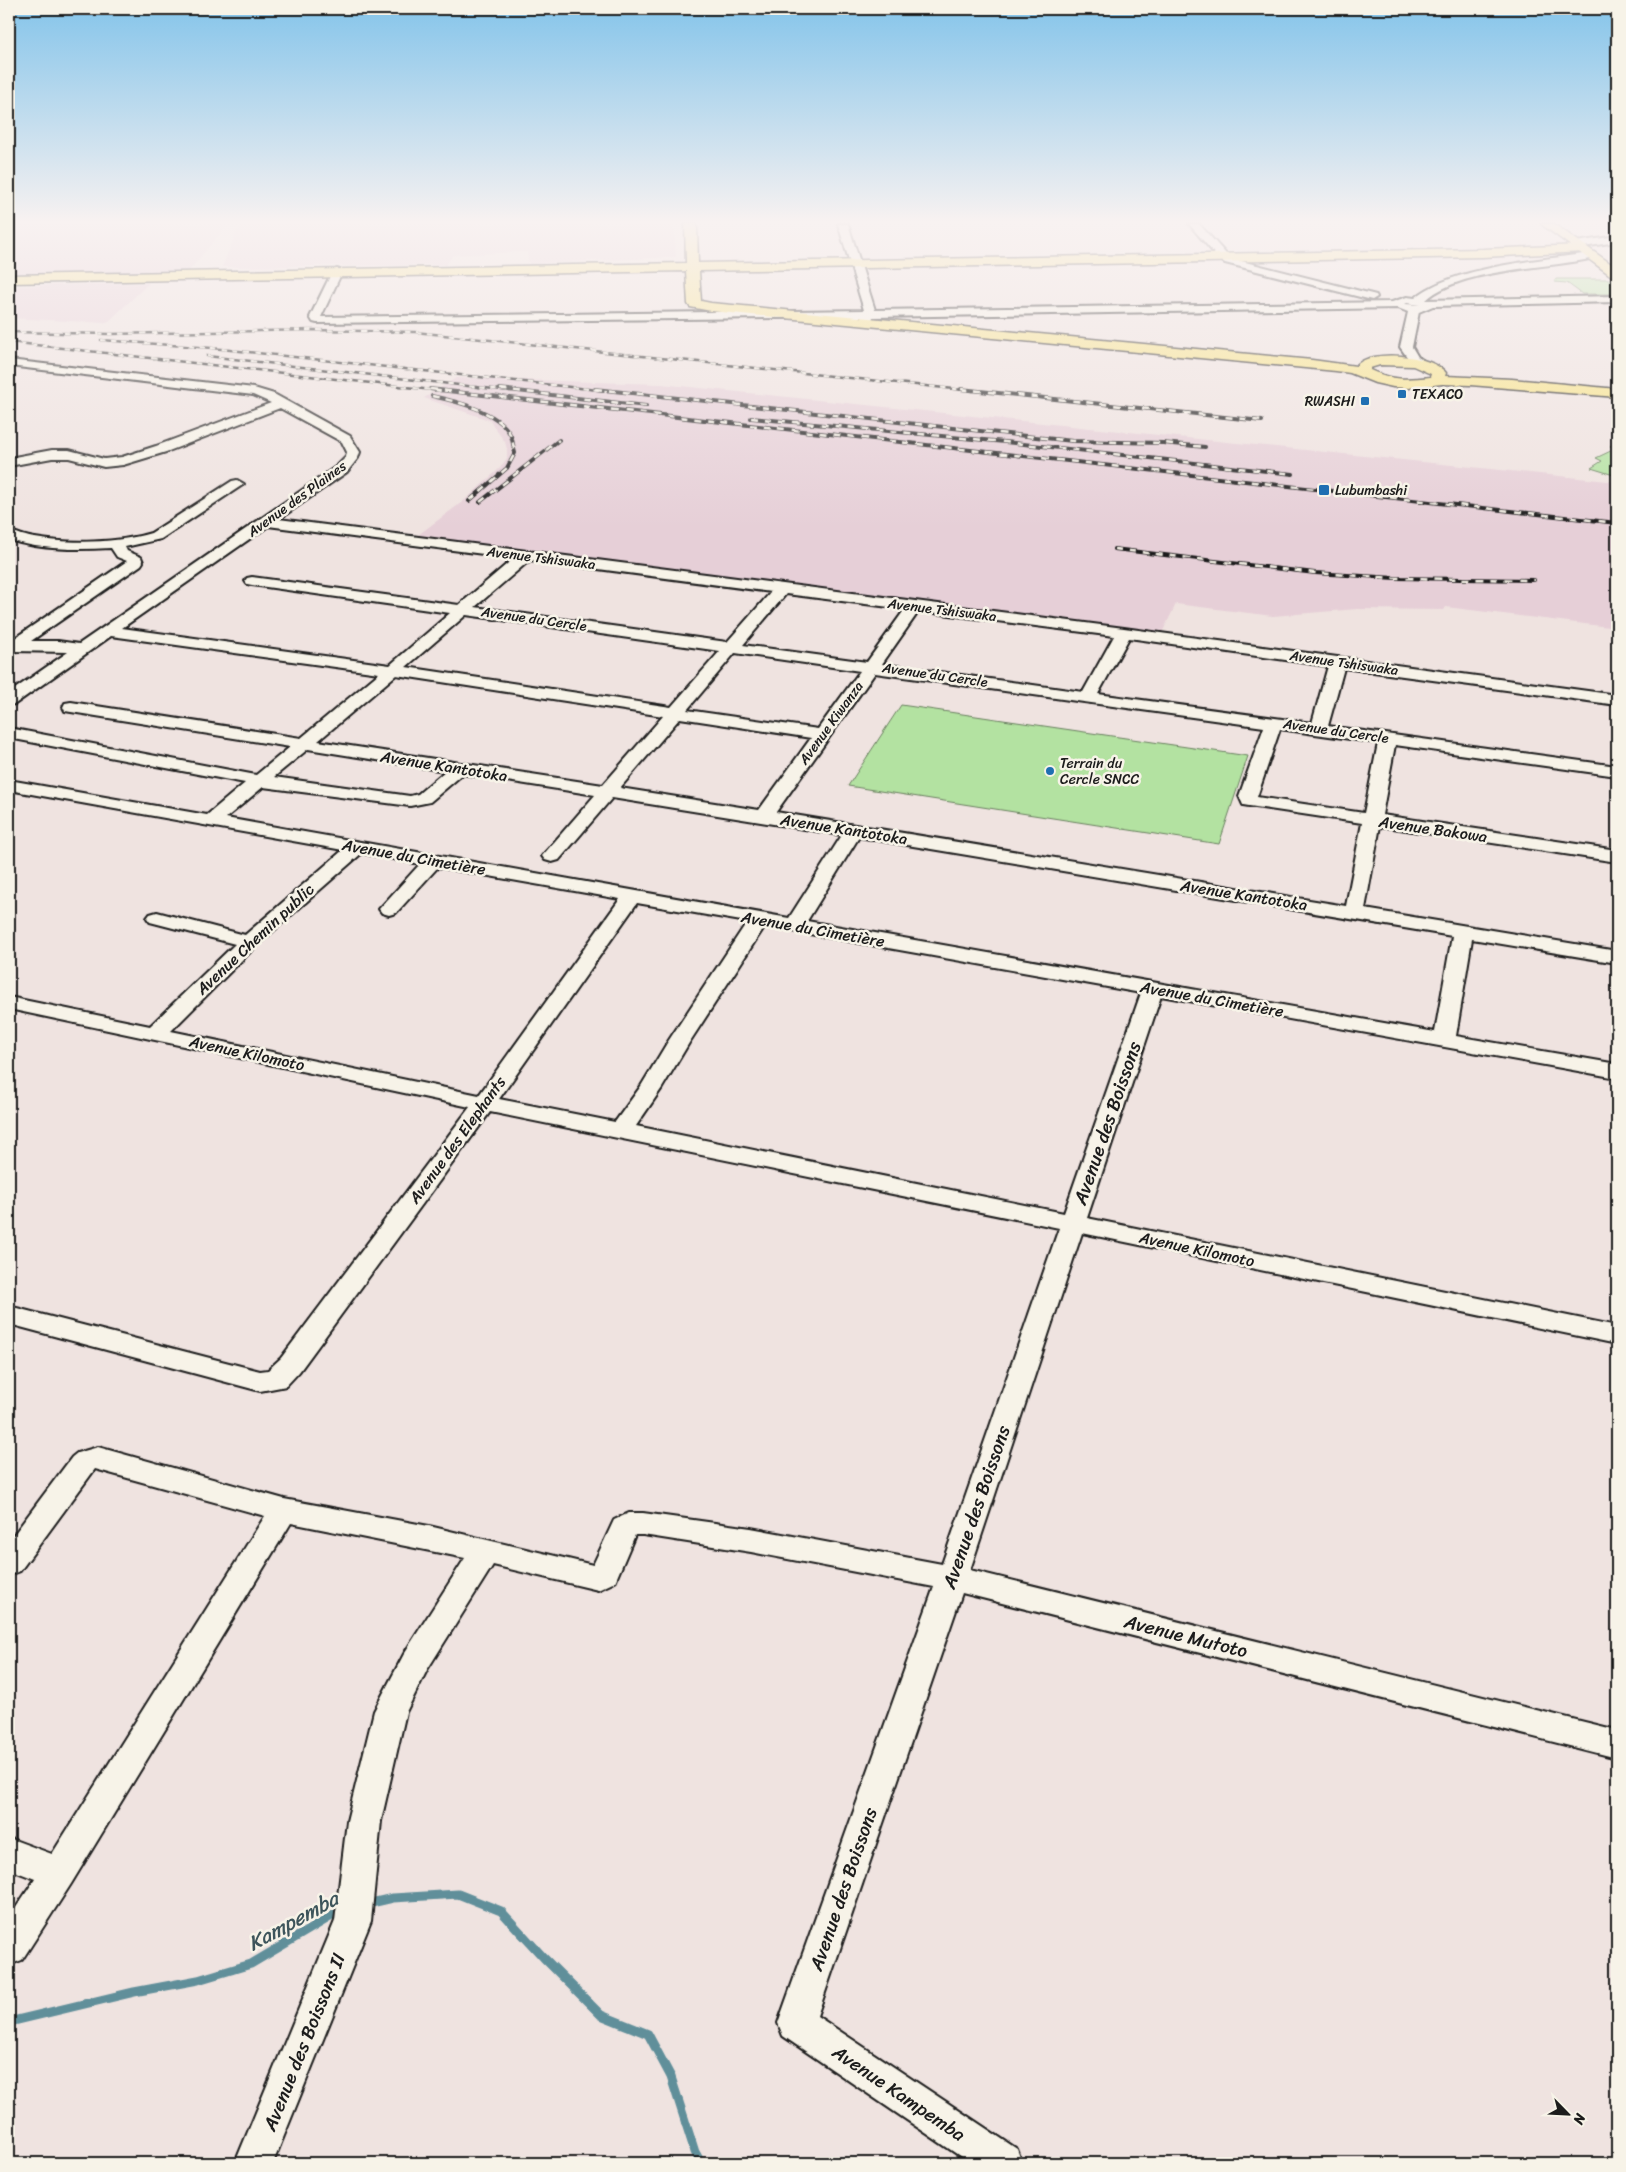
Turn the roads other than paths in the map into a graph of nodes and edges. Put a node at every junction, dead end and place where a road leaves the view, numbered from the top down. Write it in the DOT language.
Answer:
graph roads {
  1 [pos="926,325"];
  2 [pos="934,325"];
  3 [pos="1413,325"];
  4 [pos="930,326"];
  5 [pos="1406,347"];
  6 [pos="9,363"];
  7 [pos="1369,366"];
  8 [pos="1432,372"];
  9 [pos="1617,392"];
  10 [pos="281,403"];
  11 [pos="9,462"];
  12 [pos="237,484"];
  13 [pos="267,522"];
  14 [pos="9,535"];
  15 [pos="115,543"];
  16 [pos="526,556"];
  17 [pos="252,580"];
  18 [pos="782,589"];
  19 [pos="338,592"];
  20 [pos="324,603"];
  21 [pos="915,606"];
  22 [pos="465,609"];
  23 [pos="107,631"];
  24 [pos="1124,633"];
  25 [pos="11,646"];
  26 [pos="734,647"];
  27 [pos="81,649"];
  28 [pos="1337,662"];
  29 [pos="872,666"];
  30 [pos="393,670"];
  31 [pos="1088,697"];
  32 [pos="9,700"];
  33 [pos="1617,700"];
  34 [pos="71,707"];
  35 [pos="676,714"];
  36 [pos="1274,723"];
  37 [pos="1319,729"];
  38 [pos="9,733"];
  39 [pos="822,735"];
  40 [pos="1387,739"];
  41 [pos="306,742"];
  42 [pos="458,768"];
  43 [pos="1617,771"];
  44 [pos="261,781"];
  45 [pos="9,785"];
  46 [pos="607,792"];
  47 [pos="764,816"];
  48 [pos="212,820"];
  49 [pos="1372,820"];
  50 [pos="854,831"];
  51 [pos="357,848"];
  52 [pos="552,856"];
  53 [pos="1617,856"];
  54 [pos="433,861"];
  55 [pos="632,896"];
  56 [pos="389,909"];
  57 [pos="1354,914"];
  58 [pos="157,918"];
  59 [pos="759,920"];
  60 [pos="794,926"];
  61 [pos="1463,931"];
  62 [pos="249,942"];
  63 [pos="1617,957"];
  64 [pos="1154,989"];
  65 [pos="14,1010"];
  66 [pos="156,1033"];
  67 [pos="1444,1040"];
  68 [pos="1617,1071"];
  69 [pos="484,1103"];
  70 [pos="621,1130"];
  71 [pos="1072,1223"];
  72 [pos="9,1315"];
  73 [pos="1617,1335"];
  74 [pos="284,1510"];
  75 [pos="486,1551"];
  76 [pos="9,1563"];
  77 [pos="952,1578"];
  78 [pos="1617,1744"];
  79 [pos="9,1853"];
  80 [pos="59,1873"];
  81 [pos="9,1948"];
  82 [pos="796,2023"];
  83 [pos="254,2163"];
  84 [pos="1003,2163"];
  1 -- 4 [label="main road"];
  2 -- 4 [label="street"];
  3 -- 5 [label="street"];
  4 -- 7 [label="main road"];
  5 -- 7 [label="street"];
  5 -- 8 [label="street"];
  6 -- 10 [label="street, Avenue des Plaines"];
  7 -- 8 [label="main road"];
  7 -- 8 [label="main road"];
  8 -- 9 [label="main road"];
  10 -- 11 [label="street"];
  10 -- 13 [label="street, Avenue des Plaines"];
  12 -- 15 [label="street"];
  13 -- 16 [label="street, Avenue Tshiswaka"];
  13 -- 23 [label="street, Avenue des Plaines"];
  14 -- 15 [label="street"];
  15 -- 25 [label="street"];
  16 -- 18 [label="street, Avenue Tshiswaka"];
  16 -- 22 [label="street"];
  17 -- 19 [label="street, Avenue du Cercle"];
  18 -- 21 [label="street, Avenue Tshiswaka"];
  18 -- 26 [label="street"];
  19 -- 20 [label="street"];
  19 -- 22 [label="street, Avenue du Cercle"];
  21 -- 24 [label="street, Avenue Tshiswaka"];
  21 -- 29 [label="street, Avenue Kiwanza"];
  22 -- 26 [label="street, Avenue du Cercle"];
  22 -- 30 [label="street"];
  23 -- 27 [label="street, Avenue des Plaines"];
  23 -- 30 [label="street"];
  24 -- 28 [label="street, Avenue Tshiswaka"];
  24 -- 31 [label="street"];
  25 -- 27 [label="street"];
  26 -- 29 [label="street, Avenue du Cercle"];
  26 -- 35 [label="street"];
  27 -- 32 [label="street, Avenue des Plaines"];
  28 -- 33 [label="street, Avenue Tshiswaka"];
  28 -- 37 [label="street"];
  29 -- 31 [label="street, Avenue du Cercle"];
  29 -- 39 [label="street, Avenue Kiwanza"];
  30 -- 35 [label="street"];
  30 -- 41 [label="street"];
  31 -- 36 [label="street, Avenue du Cercle"];
  34 -- 41 [label="street, Avenue Kantotoka"];
  35 -- 39 [label="street"];
  35 -- 46 [label="street"];
  36 -- 37 [label="street, Avenue du Cercle"];
  36 -- 49 [label="street, Avenue Bakowa"];
  37 -- 40 [label="street, Avenue du Cercle"];
  38 -- 44 [label="street"];
  39 -- 47 [label="street, Avenue Kiwanza"];
  40 -- 43 [label="street, Avenue du Cercle"];
  40 -- 49 [label="street"];
  41 -- 42 [label="street, Avenue Kantotoka"];
  41 -- 44 [label="street"];
  42 -- 44 [label="street"];
  42 -- 46 [label="street, Avenue Kantotoka"];
  44 -- 48 [label="street"];
  45 -- 48 [label="street, Avenue du Cimetière"];
  46 -- 47 [label="street, Avenue Kantotoka"];
  46 -- 52 [label="street"];
  47 -- 50 [label="street, Avenue Kantotoka"];
  48 -- 51 [label="street, Avenue du Cimetière"];
  49 -- 53 [label="street, Avenue Bakowa"];
  49 -- 57 [label="street"];
  50 -- 57 [label="street, Avenue Kantotoka"];
  50 -- 60 [label="street"];
  51 -- 54 [label="street, Avenue du Cimetière"];
  51 -- 62 [label="street, Avenue Chemin public"];
  54 -- 55 [label="street, Avenue du Cimetière"];
  54 -- 56 [label="street"];
  55 -- 59 [label="street, Avenue du Cimetière"];
  55 -- 69 [label="street, Avenue des Elephants"];
  57 -- 61 [label="street, Avenue Kantotoka"];
  58 -- 62 [label="street"];
  59 -- 60 [label="street, Avenue du Cimetière"];
  59 -- 70 [label="street"];
  60 -- 64 [label="street, Avenue du Cimetière"];
  61 -- 63 [label="street, Avenue Kantotoka"];
  61 -- 67 [label="street"];
  62 -- 66 [label="street, Avenue Chemin public"];
  64 -- 67 [label="street, Avenue du Cimetière"];
  64 -- 71 [label="street, Avenue des Boissons"];
  65 -- 66 [label="street, Avenue Kilomoto"];
  66 -- 69 [label="street, Avenue Kilomoto"];
  67 -- 68 [label="street, Avenue du Cimetière"];
  69 -- 70 [label="street, Avenue Kilomoto"];
  69 -- 72 [label="street, Avenue des Elephants"];
  70 -- 71 [label="street, Avenue Kilomoto"];
  71 -- 73 [label="street, Avenue Kilomoto"];
  71 -- 77 [label="street, Avenue des Boissons"];
  74 -- 75 [label="street"];
  74 -- 76 [label="street"];
  74 -- 80 [label="street"];
  75 -- 77 [label="street, Avenue Mutoto"];
  75 -- 83 [label="street, Avenue des Boissons II"];
  77 -- 78 [label="street, Avenue Mutoto"];
  77 -- 82 [label="street, Avenue des Boissons"];
  79 -- 80 [label="street"];
  80 -- 81 [label="street"];
  82 -- 84 [label="street, Avenue Kampemba"];
}
